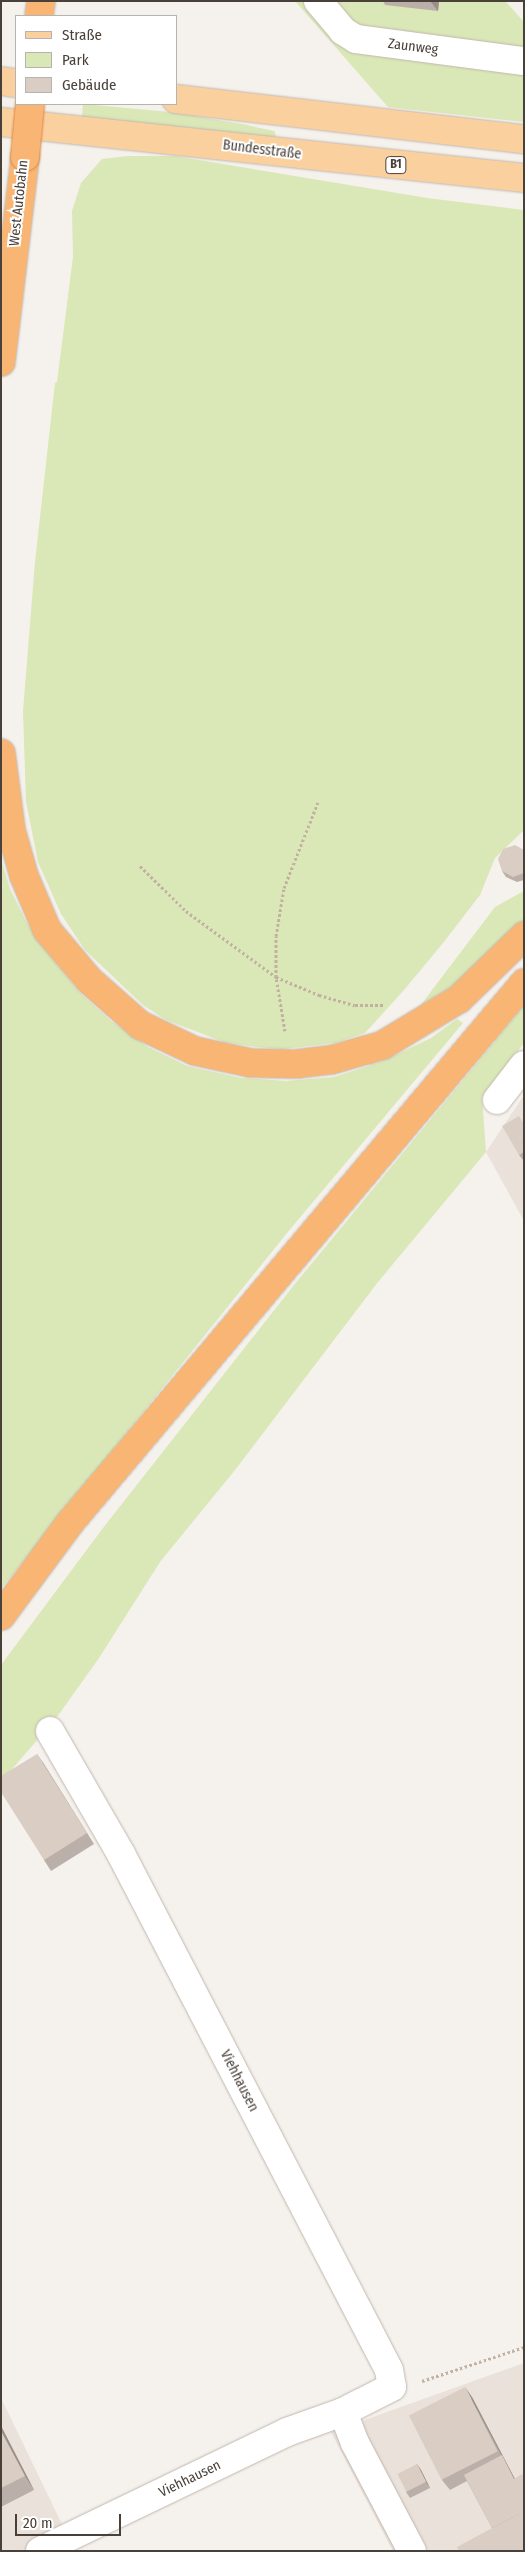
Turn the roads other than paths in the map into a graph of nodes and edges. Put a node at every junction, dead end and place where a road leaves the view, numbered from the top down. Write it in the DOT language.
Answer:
graph roads {
  1 [pos="41,1"];
  2 [pos="318,1"];
  3 [pos="39,15"];
  4 [pos="524,61"];
  5 [pos="1,81"];
  6 [pos="15,82"];
  7 [pos="178,99"];
  8 [pos="30,105"];
  9 [pos="1,122"];
  10 [pos="524,139"];
  11 [pos="524,178"];
  12 [pos="1,362"];
  13 [pos="1,753"];
  14 [pos="524,936"];
  15 [pos="524,983"];
  16 [pos="524,1065"];
  17 [pos="497,1100"];
  18 [pos="1,1616"];
  19 [pos="50,1731"];
  20 [pos="343,2412"];
  21 [pos="40,2551"];
  22 [pos="412,2551"];
  1 -- 3 [label="highway"];
  2 -- 4 [label="street, Zaunweg"];
  5 -- 6 [label="main road"];
  7 -- 10 [label="main road"];
  8 -- 12 [label="highway, West Autobahn, bridge"];
  9 -- 11 [label="main road, Bundesstraße / B1"];
  13 -- 14 [label="highway"];
  15 -- 18 [label="highway"];
  16 -- 17 [label="street"];
  19 -- 20 [label="street, Viehhausen"];
  20 -- 21 [label="street, Viehhausen"];
  20 -- 22 [label="street"];
}
